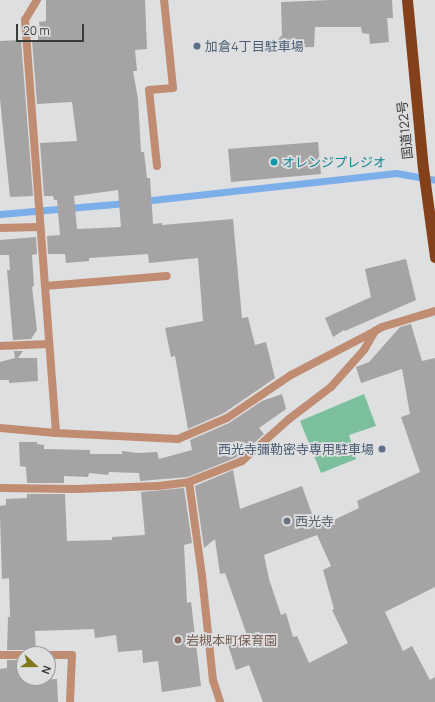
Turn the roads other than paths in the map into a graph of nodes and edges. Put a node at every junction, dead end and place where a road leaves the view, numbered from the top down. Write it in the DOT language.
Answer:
graph roads {
  1 [pos="37,0"];
  2 [pos="164,0"];
  3 [pos="407,0"];
  4 [pos="158,166"];
  5 [pos="40,224"];
  6 [pos="0,228"];
  7 [pos="435,257"];
  8 [pos="166,276"];
  9 [pos="45,286"];
  10 [pos="435,311"];
  11 [pos="374,331"];
  12 [pos="49,344"];
  13 [pos="0,346"];
  14 [pos="0,428"];
  15 [pos="56,433"];
  16 [pos="189,482"];
  17 [pos="0,488"];
  18 [pos="0,655"];
  19 [pos="16,655"];
  20 [pos="56,655"];
  21 [pos="70,702"];
  22 [pos="220,702"];
  1 -- 5 [label="street"];
  2 -- 4 [label="street"];
  3 -- 7 [label="highway, 国道122号"];
  5 -- 6 [label="street"];
  5 -- 9 [label="street"];
  8 -- 9 [label="street"];
  9 -- 12 [label="street"];
  10 -- 11 [label="street"];
  11 -- 15 [label="street"];
  11 -- 16 [label="street"];
  12 -- 13 [label="street"];
  12 -- 15 [label="street"];
  14 -- 15 [label="street"];
  16 -- 17 [label="street"];
  16 -- 22 [label="street"];
  18 -- 19 [label="street"];
  20 -- 21 [label="street"];
}
